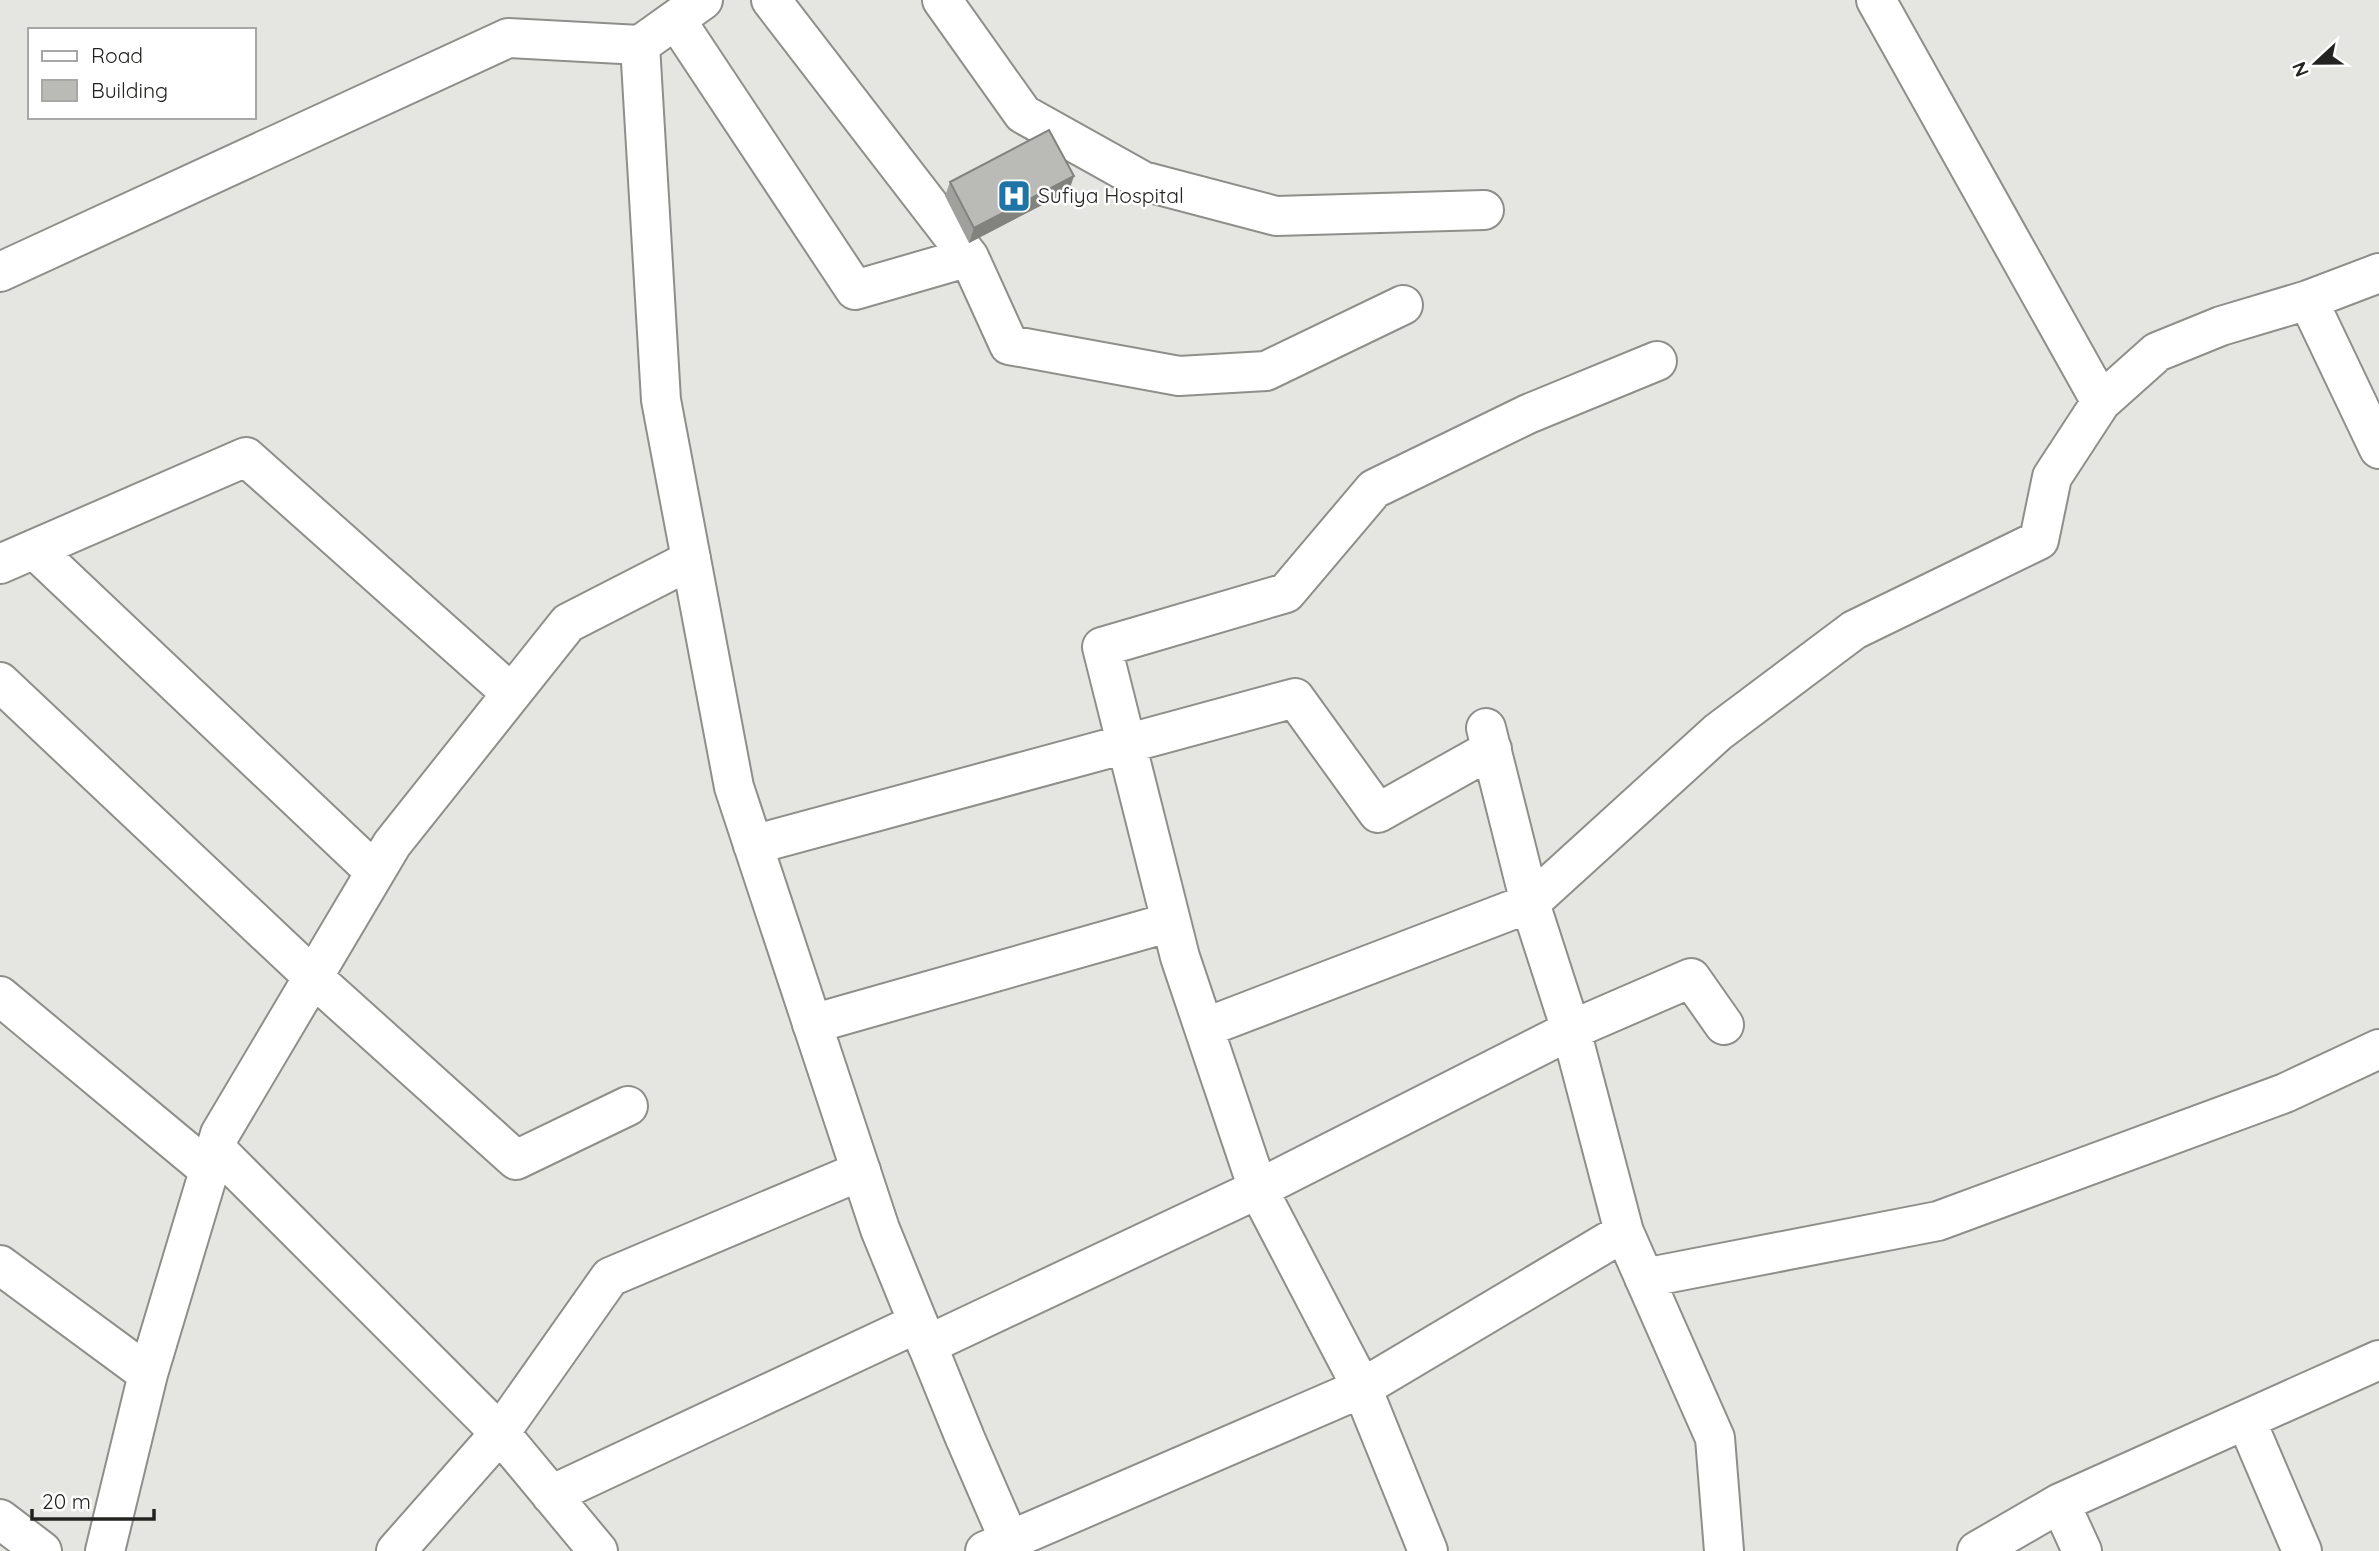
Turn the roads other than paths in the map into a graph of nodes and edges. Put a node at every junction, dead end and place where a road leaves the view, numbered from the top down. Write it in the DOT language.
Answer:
graph roads {
  1 [pos="771,0"];
  2 [pos="942,0"];
  3 [pos="1875,0"];
  4 [pos="689,10"];
  5 [pos="640,46"];
  6 [pos="1484,210"];
  7 [pos="969,257"];
  8 [pos="0,272"];
  9 [pos="2379,273"];
  10 [pos="2308,300"];
  11 [pos="1403,306"];
  12 [pos="1657,362"];
  13 [pos="2101,402"];
  14 [pos="2379,449"];
  15 [pos="17,557"];
  16 [pos="691,560"];
  17 [pos="0,682"];
  18 [pos="511,693"];
  19 [pos="1127,744"];
  20 [pos="753,845"];
  21 [pos="375,872"];
  22 [pos="1530,903"];
  23 [pos="1171,922"];
  24 [pos="313,978"];
  25 [pos="0,996"];
  26 [pos="812,1024"];
  27 [pos="1724,1025"];
  28 [pos="1204,1028"];
  29 [pos="1571,1030"];
  30 [pos="2379,1049"];
  31 [pos="628,1106"];
  32 [pos="213,1159"];
  33 [pos="861,1171"];
  34 [pos="1258,1189"];
  35 [pos="1624,1232"];
  36 [pos="0,1265"];
  37 [pos="1644,1278"];
  38 [pos="923,1334"];
  39 [pos="2379,1360"];
  40 [pos="148,1374"];
  41 [pos="1362,1388"];
  42 [pos="2246,1420"];
  43 [pos="500,1433"];
  44 [pos="551,1495"];
  45 [pos="2060,1503"];
  46 [pos="0,1519"];
  47 [pos="1003,1548"];
  48 [pos="43,1551"];
  49 [pos="105,1551"];
  50 [pos="396,1551"];
  51 [pos="598,1551"];
  52 [pos="1428,1551"];
  53 [pos="1724,1551"];
  54 [pos="1977,1551"];
  55 [pos="2082,1551"];
  56 [pos="2302,1551"];
  1 -- 7 [label="street"];
  2 -- 6 [label="street"];
  3 -- 13 [label="street"];
  4 -- 5 [label="street"];
  4 -- 7 [label="street"];
  5 -- 8 [label="street"];
  5 -- 16 [label="street"];
  7 -- 11 [label="street"];
  9 -- 10 [label="street"];
  10 -- 13 [label="street"];
  10 -- 14 [label="street"];
  12 -- 19 [label="street"];
  13 -- 22 [label="street"];
  15 -- 18 [label="street"];
  15 -- 21 [label="street"];
  16 -- 18 [label="street"];
  16 -- 20 [label="street"];
  17 -- 24 [label="street"];
  18 -- 21 [label="street"];
  19 -- 20 [label="street"];
  19 -- 22 [label="street"];
  19 -- 23 [label="street"];
  20 -- 26 [label="street"];
  21 -- 24 [label="street"];
  22 -- 28 [label="street"];
  22 -- 29 [label="street"];
  23 -- 26 [label="street"];
  23 -- 28 [label="street"];
  24 -- 31 [label="street"];
  24 -- 32 [label="street"];
  25 -- 32 [label="street"];
  26 -- 33 [label="street"];
  27 -- 29 [label="street"];
  28 -- 34 [label="street"];
  29 -- 34 [label="street"];
  29 -- 35 [label="street"];
  30 -- 37 [label="street"];
  32 -- 40 [label="street"];
  32 -- 43 [label="street"];
  33 -- 38 [label="street"];
  33 -- 43 [label="street"];
  34 -- 38 [label="street"];
  34 -- 41 [label="street"];
  35 -- 37 [label="street"];
  35 -- 41 [label="street"];
  36 -- 40 [label="street"];
  37 -- 53 [label="street"];
  38 -- 44 [label="street"];
  38 -- 47 [label="street"];
  39 -- 42 [label="street"];
  40 -- 49 [label="street"];
  41 -- 47 [label="street"];
  41 -- 52 [label="street"];
  42 -- 45 [label="street"];
  42 -- 56 [label="street"];
  43 -- 44 [label="street"];
  43 -- 50 [label="street"];
  44 -- 51 [label="street"];
  45 -- 54 [label="street"];
  45 -- 55 [label="street"];
  46 -- 48 [label="street"];
}
